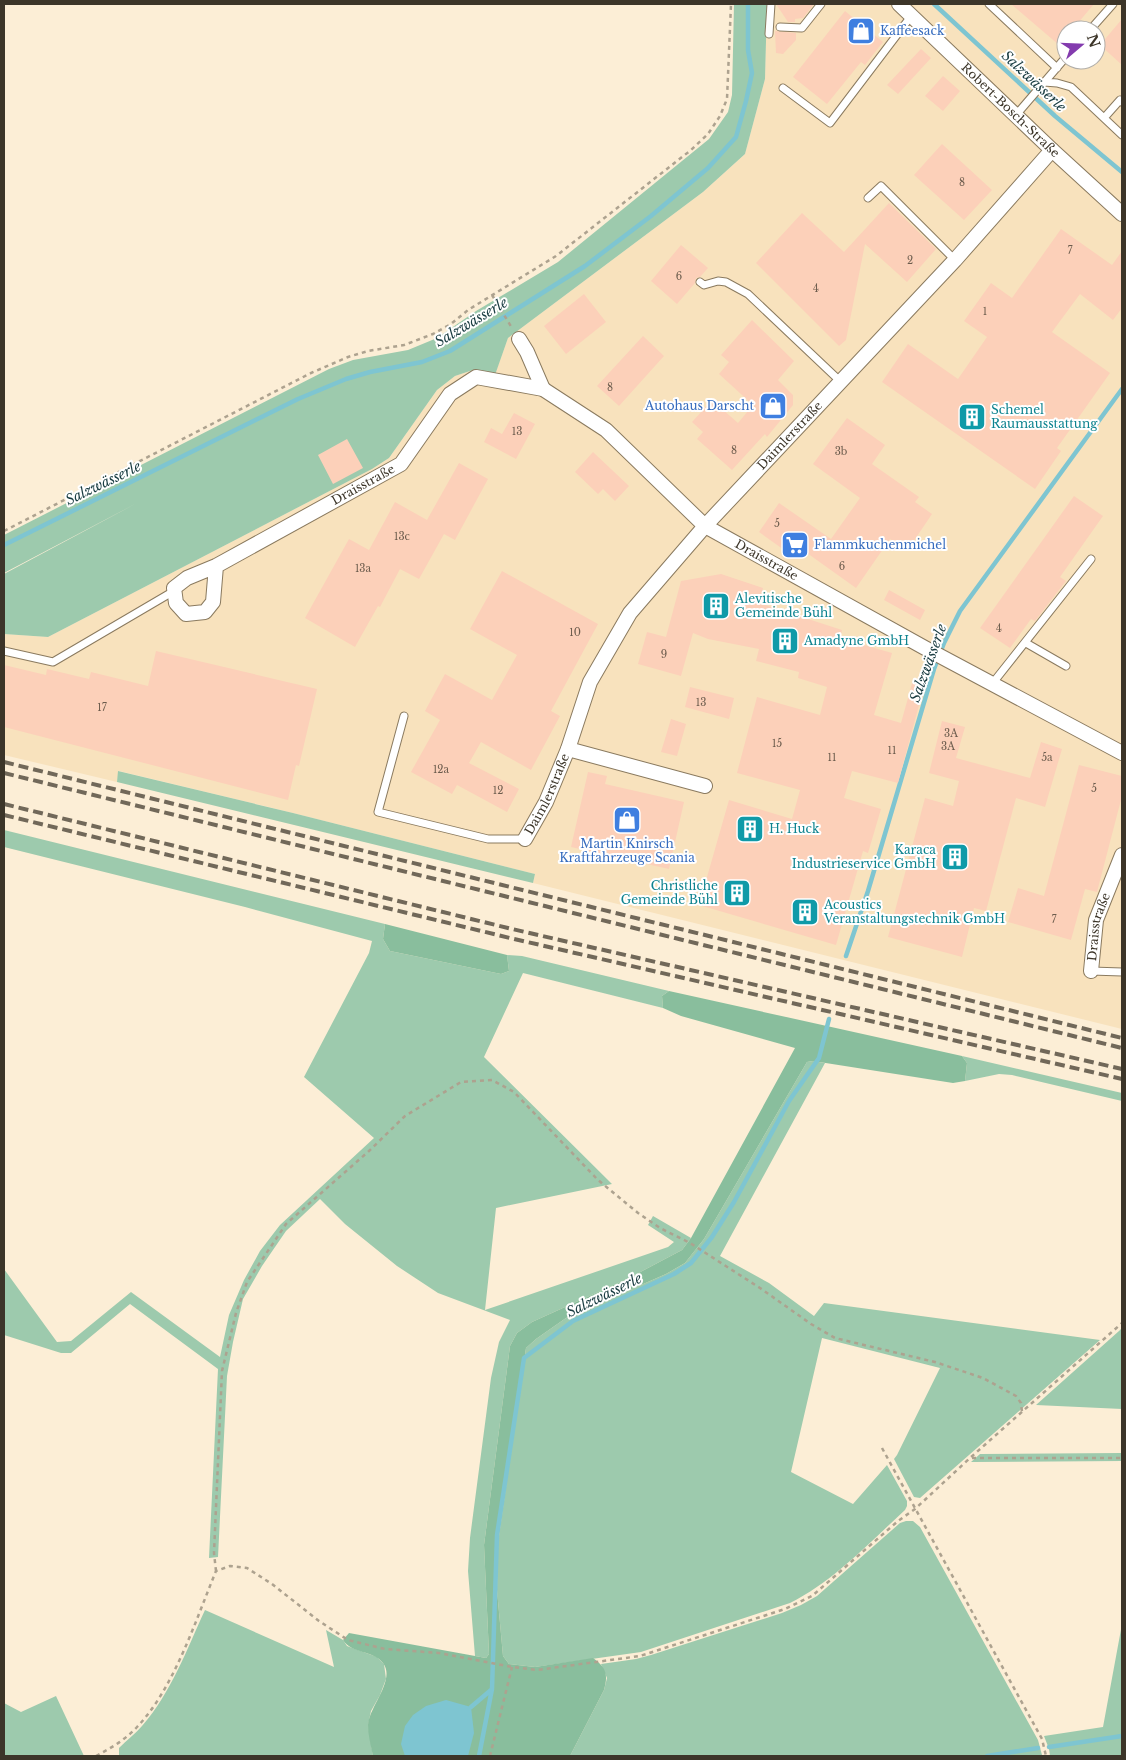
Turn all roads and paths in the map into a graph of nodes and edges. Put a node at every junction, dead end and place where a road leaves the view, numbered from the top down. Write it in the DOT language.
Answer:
graph roads {
  1 [pos="731,4"];
  2 [pos="770,4"];
  3 [pos="821,4"];
  4 [pos="899,4"];
  5 [pos="989,4"];
  6 [pos="1113,4"];
  7 [pos="912,15"];
  8 [pos="1099,20"];
  9 [pos="780,27"];
  10 [pos="769,34"];
  11 [pos="1056,67"];
  12 [pos="1056,69"];
  13 [pos="1044,82"];
  14 [pos="783,88"];
  15 [pos="1122,102"];
  16 [pos="1016,115"];
  17 [pos="1104,118"];
  18 [pos="1122,135"];
  19 [pos="1052,150"];
  20 [pos="868,198"];
  21 [pos="1122,214"];
  22 [pos="955,260"];
  23 [pos="700,282"];
  24 [pos="492,295"];
  25 [pos="519,338"];
  26 [pos="841,382"];
  27 [pos="543,388"];
  28 [pos="705,526"];
  29 [pos="4,531"];
  30 [pos="1090,559"];
  31 [pos="216,566"];
  32 [pos="174,592"];
  33 [pos="1026,643"];
  34 [pos="4,651"];
  35 [pos="1066,666"];
  36 [pos="992,684"];
  37 [pos="404,716"];
  38 [pos="568,748"];
  39 [pos="1122,753"];
  40 [pos="705,786"];
  41 [pos="524,839"];
  42 [pos="1122,855"];
  43 [pos="1091,971"];
  44 [pos="1122,972"];
  45 [pos="1122,1323"];
  46 [pos="1022,1412"];
  47 [pos="882,1448"];
  48 [pos="970,1458"];
  49 [pos="1122,1458"];
  50 [pos="915,1509"];
  51 [pos="216,1571"];
  52 [pos="512,1667"];
  53 [pos="96,1756"];
  54 [pos="490,1756"];
  55 [pos="1046,1756"];
  1 -- 24 [label="path"];
  2 -- 10 [label="lane"];
  3 -- 9 [label="lane"];
  4 -- 7 [label="street, Robert-Bosch-Straße"];
  5 -- 11 [label="lane"];
  6 -- 8 [label="lane"];
  7 -- 14 [label="lane"];
  7 -- 16 [label="street, Robert-Bosch-Straße"];
  12 -- 13 [label="lane"];
  13 -- 16 [label="lane"];
  13 -- 17 [label="lane"];
  15 -- 17 [label="lane"];
  16 -- 19 [label="street, Robert-Bosch-Straße"];
  17 -- 18 [label="lane"];
  19 -- 21 [label="street, Robert-Bosch-Straße"];
  19 -- 22 [label="street, Daimlerstraße"];
  20 -- 22 [label="lane"];
  22 -- 26 [label="street, Daimlerstraße"];
  23 -- 26 [label="lane"];
  24 -- 25 [label="path"];
  24 -- 29 [label="path"];
  25 -- 27 [label="street"];
  26 -- 28 [label="street, Daimlerstraße"];
  27 -- 28 [label="street, Draisstraße"];
  27 -- 31 [label="street, Draisstraße"];
  28 -- 36 [label="street, Draisstraße"];
  28 -- 38 [label="street, Daimlerstraße"];
  30 -- 33 [label="lane"];
  31 -- 32 [label="street, Draisstraße"];
  31 -- 32 [label="street"];
  32 -- 34 [label="lane"];
  33 -- 35 [label="lane"];
  33 -- 36 [label="lane"];
  36 -- 39 [label="street, Draisstraße"];
  37 -- 41 [label="lane"];
  38 -- 40 [label="street, Daimlerstraße"];
  38 -- 41 [label="street, Daimlerstraße"];
  42 -- 43 [label="street, Draisstraße"];
  43 -- 44 [label="lane"];
  45 -- 46 [label="path"];
  46 -- 48 [label="path"];
  46 -- 51 [label="path"];
  47 -- 50 [label="path"];
  48 -- 49 [label="path"];
  48 -- 50 [label="path"];
  50 -- 52 [label="path"];
  50 -- 55 [label="path"];
  51 -- 52 [label="path"];
  51 -- 53 [label="path"];
  52 -- 54 [label="path"];
}
